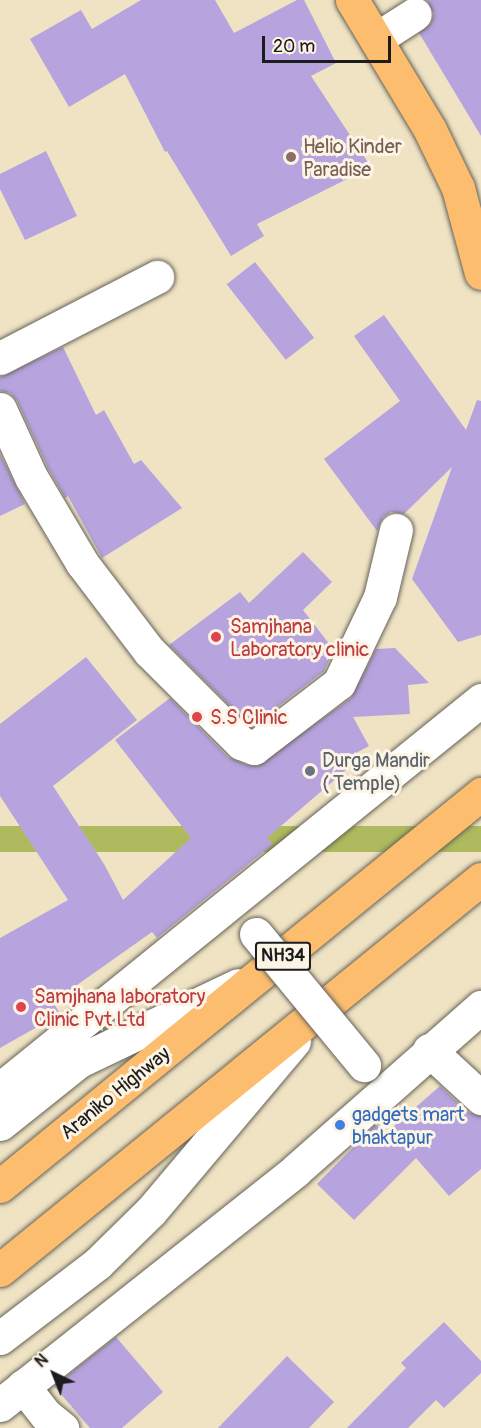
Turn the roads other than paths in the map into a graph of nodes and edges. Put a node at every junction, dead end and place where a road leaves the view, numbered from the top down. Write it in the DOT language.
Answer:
graph roads {
  1 [pos="352,0"];
  2 [pos="415,14"];
  3 [pos="376,39"];
  4 [pos="481,273"];
  5 [pos="157,278"];
  6 [pos="0,358"];
  7 [pos="0,409"];
  8 [pos="396,530"];
  9 [pos="481,700"];
  10 [pos="481,794"];
  11 [pos="481,879"];
  12 [pos="256,934"];
  13 [pos="263,972"];
  14 [pos="322,1007"];
  15 [pos="481,1007"];
  16 [pos="429,1050"];
  17 [pos="364,1065"];
  18 [pos="0,1089"];
  19 [pos="481,1098"];
  20 [pos="0,1124"];
  21 [pos="0,1186"];
  22 [pos="0,1270"];
  23 [pos="0,1338"];
  24 [pos="11,1395"];
  25 [pos="62,1428"];
  1 -- 3 [label="main road"];
  2 -- 3 [label="street"];
  3 -- 4 [label="main road"];
  5 -- 6 [label="street"];
  7 -- 8 [label="street"];
  9 -- 18 [label="street"];
  10 -- 13 [label="main road, Araniko Highway / NH34"];
  11 -- 14 [label="main road"];
  12 -- 17 [label="street, bridge"];
  13 -- 20 [label="street"];
  13 -- 21 [label="main road, Araniko Highway / NH34"];
  14 -- 22 [label="main road"];
  14 -- 23 [label="street"];
  15 -- 16 [label="street"];
  16 -- 19 [label="street"];
  16 -- 24 [label="street"];
  24 -- 25 [label="street"];
}
